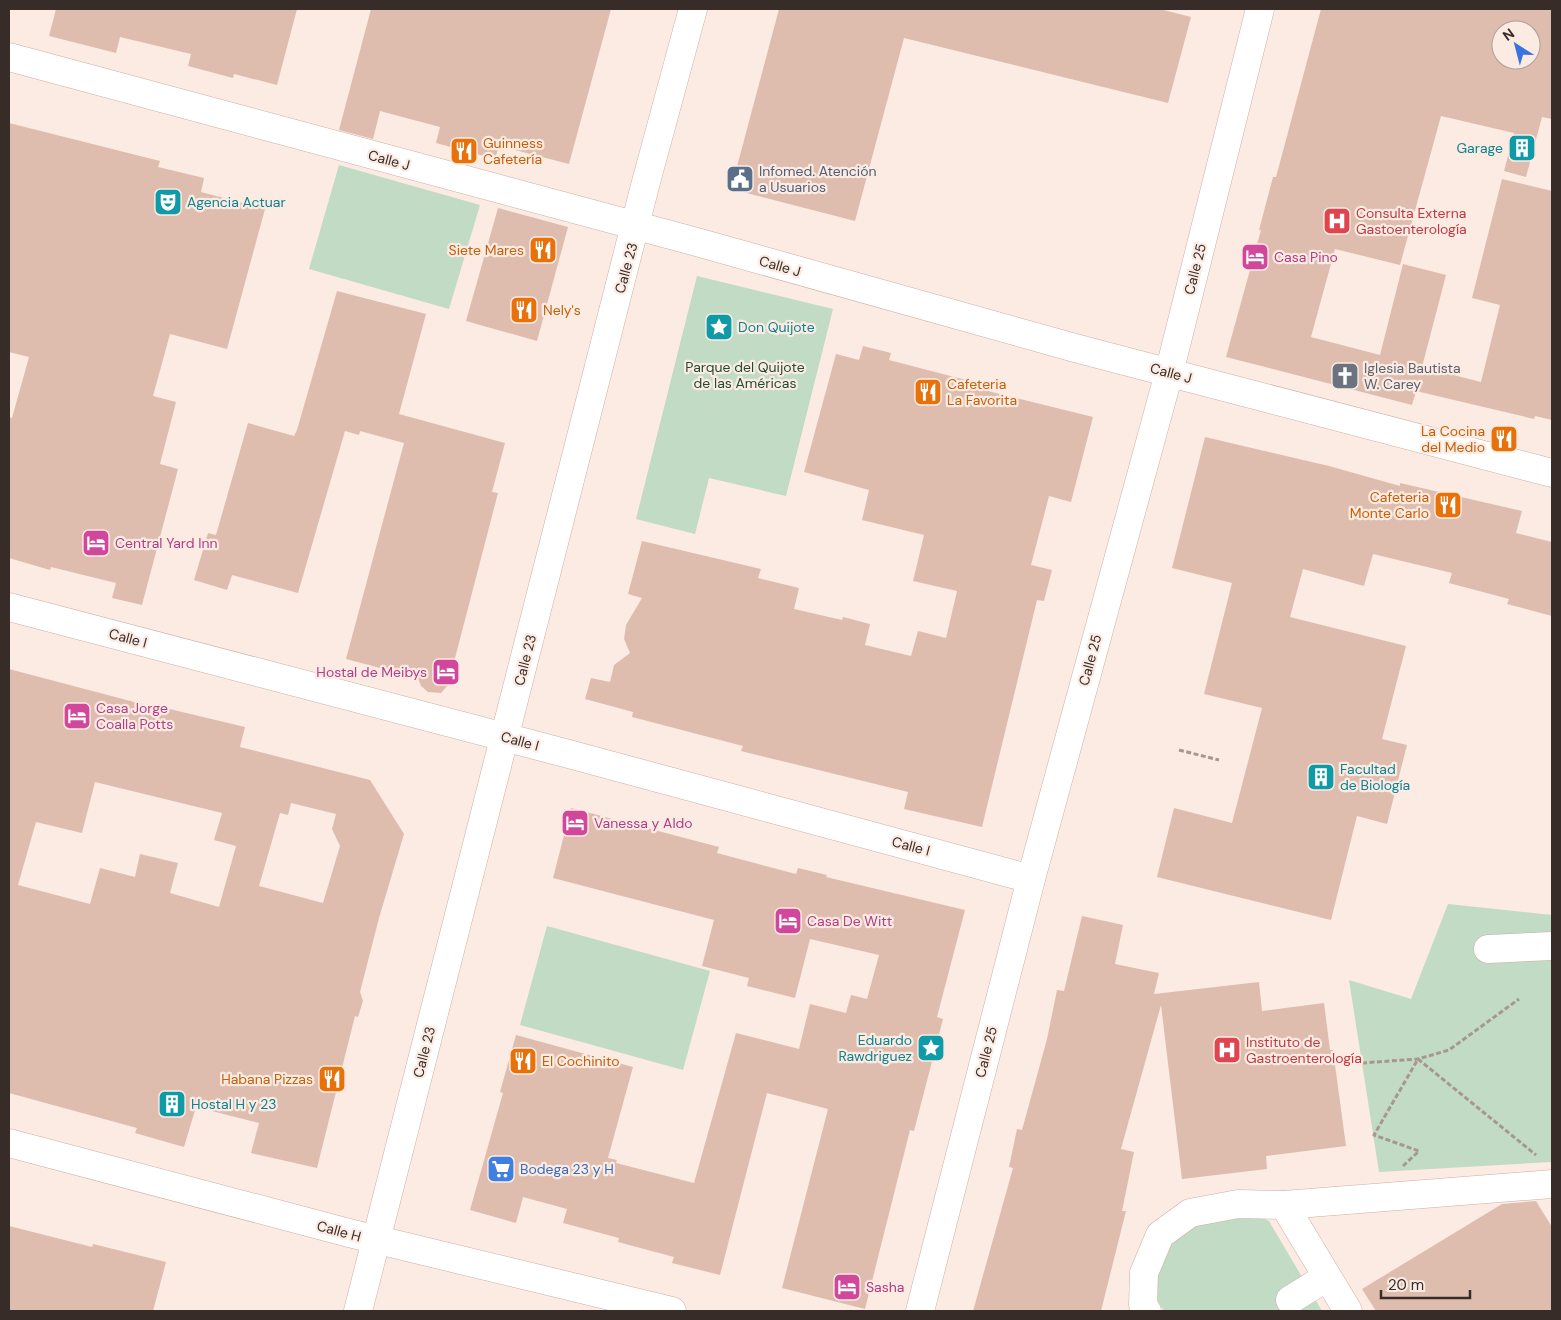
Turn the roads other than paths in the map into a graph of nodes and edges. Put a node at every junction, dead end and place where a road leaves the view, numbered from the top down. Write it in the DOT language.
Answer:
graph roads {
  1 [pos="693,9"];
  2 [pos="1260,9"];
  3 [pos="9,57"];
  4 [pos="637,226"];
  5 [pos="1169,372"];
  6 [pos="1552,473"];
  7 [pos="9,607"];
  8 [pos="505,737"];
  9 [pos="1030,879"];
  10 [pos="1552,946"];
  11 [pos="1488,949"];
  12 [pos="9,1143"];
  13 [pos="1552,1184"];
  14 [pos="1284,1205"];
  15 [pos="376,1240"];
  16 [pos="1327,1277"];
  17 [pos="1290,1300"];
  18 [pos="358,1311"];
  19 [pos="672,1311"];
  20 [pos="920,1311"];
  21 [pos="1146,1311"];
  22 [pos="1348,1311"];
  1 -- 4 [label="street, Calle 23"];
  2 -- 5 [label="street, Calle 25"];
  3 -- 4 [label="street, Calle J"];
  4 -- 5 [label="street, Calle J"];
  4 -- 8 [label="street, Calle 23"];
  5 -- 6 [label="street, Calle J"];
  5 -- 9 [label="street, Calle 25"];
  7 -- 8 [label="street, Calle I"];
  8 -- 9 [label="street, Calle I"];
  8 -- 15 [label="street, Calle 23"];
  9 -- 20 [label="street, Calle 25"];
  10 -- 11 [label="street"];
  12 -- 15 [label="street, Calle H"];
  13 -- 14 [label="street"];
  14 -- 16 [label="street"];
  14 -- 21 [label="street"];
  15 -- 18 [label="street, Calle 23"];
  15 -- 19 [label="street, Calle H"];
  16 -- 17 [label="street"];
  16 -- 22 [label="street"];
}
